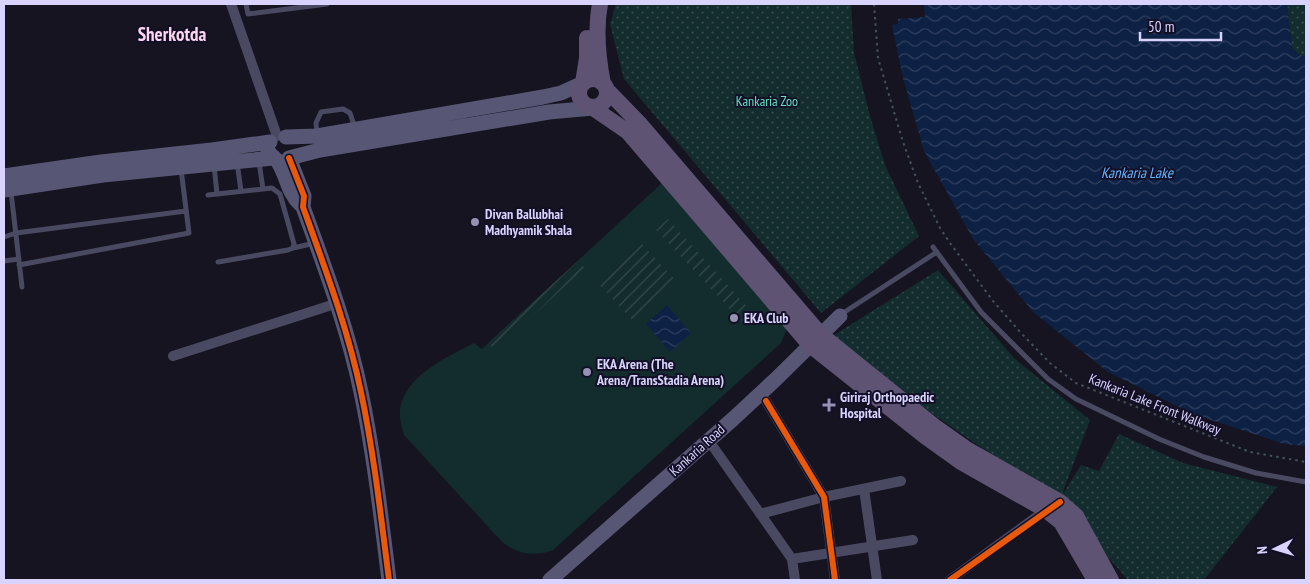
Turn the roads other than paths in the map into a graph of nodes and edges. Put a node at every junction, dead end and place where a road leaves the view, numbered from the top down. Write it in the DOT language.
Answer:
graph roads {
  1 [pos="231,4"];
  2 [pos="246,4"];
  3 [pos="327,4"];
  4 [pos="589,4"];
  5 [pos="600,4"];
  6 [pos="583,83"];
  7 [pos="605,87"];
  8 [pos="593,108"];
  9 [pos="356,130"];
  10 [pos="317,136"];
  11 [pos="278,138"];
  12 [pos="274,159"];
  13 [pos="237,162"];
  14 [pos="214,163"];
  15 [pos="180,167"];
  16 [pos="13,183"];
  17 [pos="263,189"];
  18 [pos="241,191"];
  19 [pos="217,194"];
  20 [pos="208,196"];
  21 [pos="186,211"];
  22 [pos="16,233"];
  23 [pos="4,237"];
  24 [pos="316,243"];
  25 [pos="293,248"];
  26 [pos="4,261"];
  27 [pos="19,262"];
  28 [pos="218,262"];
  29 [pos="22,287"];
  30 [pos="338,303"];
  31 [pos="840,316"];
  32 [pos="818,342"];
  33 [pos="173,356"];
  34 [pos="766,401"];
  35 [pos="714,448"];
  36 [pos="901,481"];
  37 [pos="1306,482"];
  38 [pos="864,489"];
  39 [pos="824,497"];
  40 [pos="1053,506"];
  41 [pos="760,514"];
  42 [pos="912,540"];
  43 [pos="872,547"];
  44 [pos="831,553"];
  45 [pos="792,559"];
  46 [pos="389,580"];
  47 [pos="550,580"];
  48 [pos="565,580"];
  49 [pos="795,580"];
  50 [pos="835,580"];
  51 [pos="877,580"];
  52 [pos="950,580"];
  53 [pos="1095,580"];
  54 [pos="1112,580"];
  1 -- 11 [label="street"];
  2 -- 3 [label="lane"];
  4 -- 6 [label="main road"];
  5 -- 7 [label="main road"];
  6 -- 7 [label="main road"];
  6 -- 8 [label="main road"];
  6 -- 9 [label="main road"];
  7 -- 8 [label="main road"];
  7 -- 32 [label="main road"];
  8 -- 12 [label="main road"];
  8 -- 32 [label="main road"];
  9 -- 10 [label="main road"];
  9 -- 10 [label="lane"];
  10 -- 11 [label="main road"];
  11 -- 12 [label="main road"];
  11 -- 12 [label="main road"];
  11 -- 16 [label="main road"];
  12 -- 13 [label="main road"];
  12 -- 17 [label="lane"];
  12 -- 24 [label="main road"];
  13 -- 14 [label="main road"];
  13 -- 18 [label="lane"];
  14 -- 15 [label="main road"];
  14 -- 19 [label="lane"];
  15 -- 16 [label="main road"];
  15 -- 21 [label="lane"];
  16 -- 22 [label="lane"];
  17 -- 18 [label="lane"];
  17 -- 25 [label="lane"];
  18 -- 19 [label="lane"];
  19 -- 20 [label="lane"];
  21 -- 22 [label="lane"];
  21 -- 27 [label="lane"];
  22 -- 23 [label="lane"];
  22 -- 27 [label="lane"];
  24 -- 25 [label="lane"];
  24 -- 30 [label="main road"];
  25 -- 28 [label="lane"];
  26 -- 27 [label="lane"];
  27 -- 29 [label="lane"];
  30 -- 33 [label="street"];
  30 -- 46 [label="main road"];
  31 -- 32 [label="main road, Kankaria Road"];
  31 -- 37 [label="lane"];
  32 -- 34 [label="main road"];
  32 -- 40 [label="main road"];
  32 -- 47 [label="main road, Kankaria Road"];
  34 -- 35 [label="main road"];
  34 -- 39 [label="street"];
  35 -- 41 [label="street"];
  35 -- 48 [label="main road"];
  36 -- 38 [label="street"];
  38 -- 39 [label="street"];
  38 -- 43 [label="street"];
  39 -- 41 [label="street"];
  39 -- 44 [label="street"];
  40 -- 52 [label="street"];
  40 -- 53 [label="main road"];
  40 -- 54 [label="main road"];
  41 -- 45 [label="street"];
  42 -- 43 [label="street"];
  43 -- 44 [label="street"];
  43 -- 51 [label="street"];
  44 -- 45 [label="street"];
  44 -- 50 [label="street"];
  45 -- 49 [label="street"];
}
